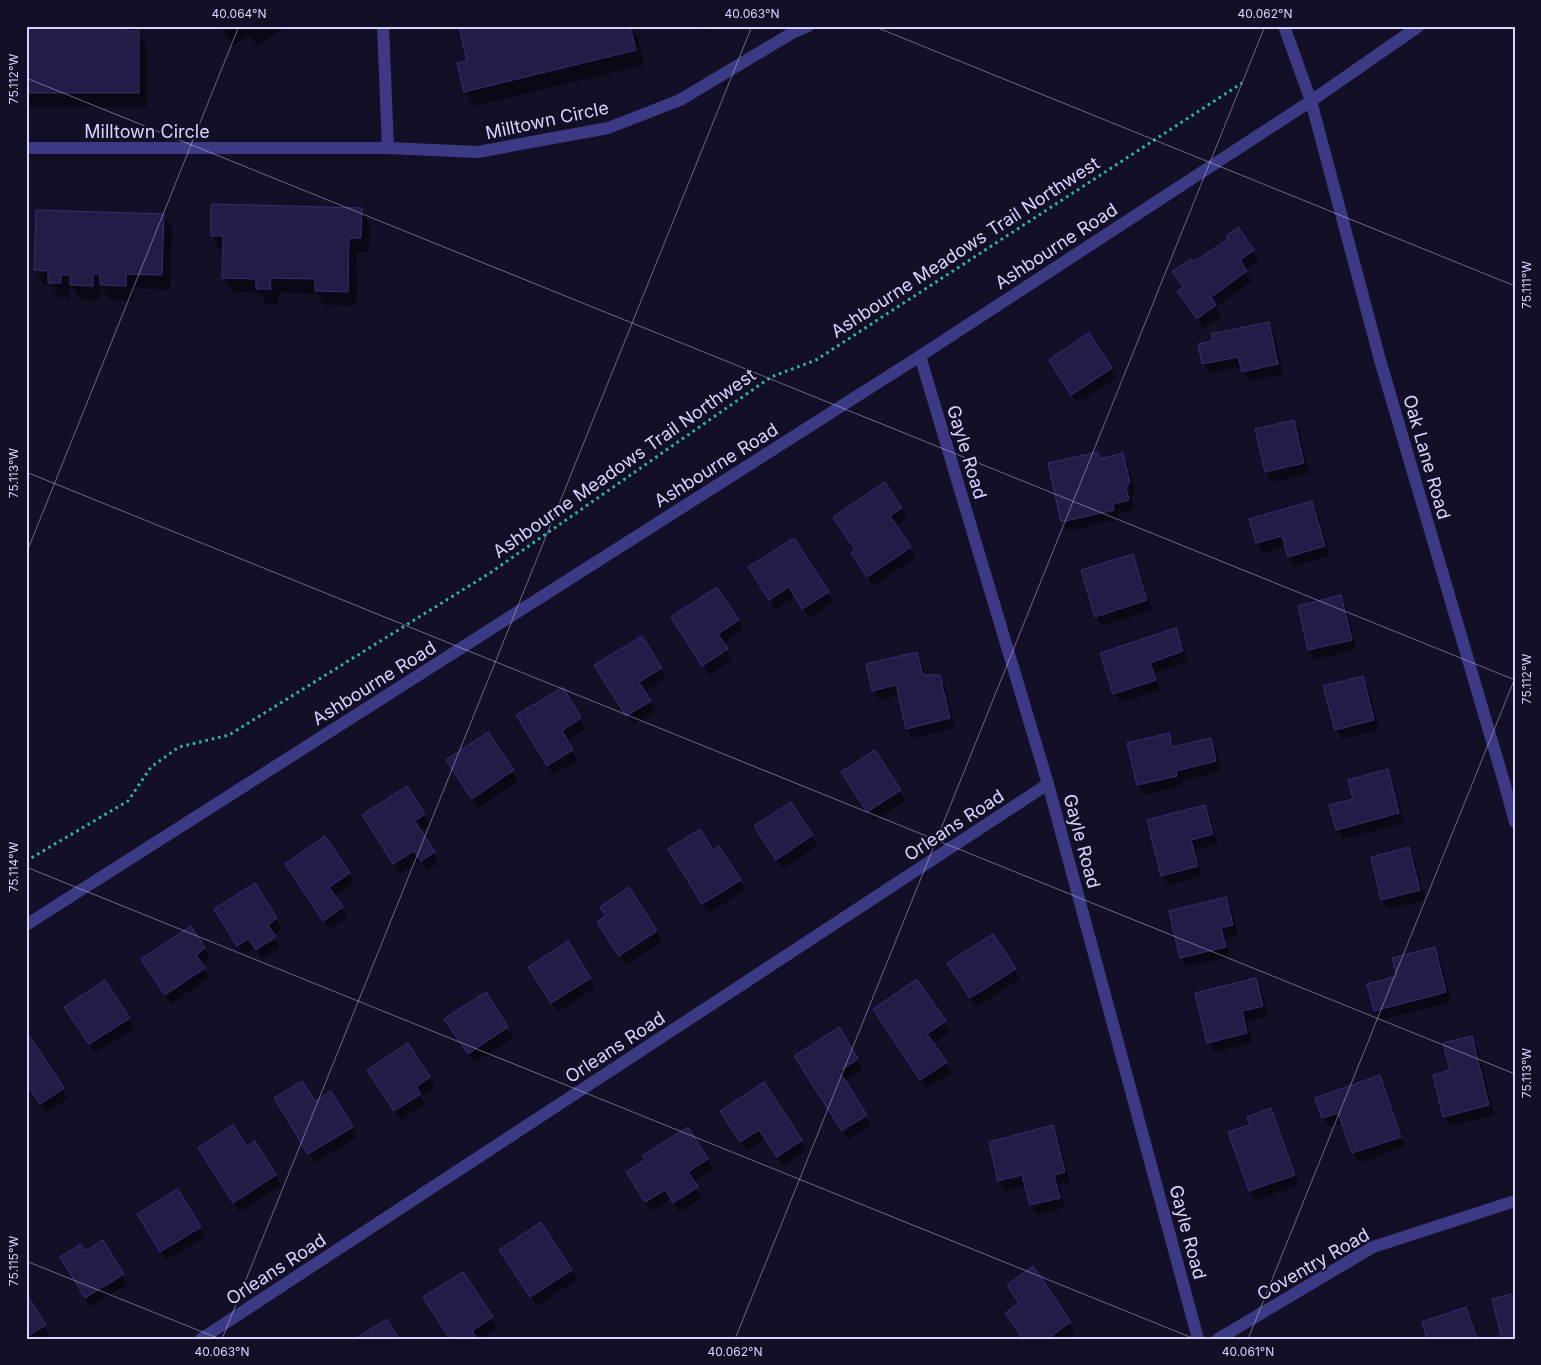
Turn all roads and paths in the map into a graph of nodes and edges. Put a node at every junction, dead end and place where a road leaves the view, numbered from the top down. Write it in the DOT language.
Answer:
graph roads {
  1 [pos="383,26"];
  2 [pos="808,26"];
  3 [pos="1284,26"];
  4 [pos="1419,26"];
  5 [pos="1242,84"];
  6 [pos="1311,100"];
  7 [pos="26,148"];
  8 [pos="388,148"];
  9 [pos="920,356"];
  10 [pos="1048,784"];
  11 [pos="1511,788"];
  12 [pos="1515,822"];
  13 [pos="26,861"];
  14 [pos="26,925"];
  15 [pos="1515,1200"];
  16 [pos="201,1339"];
  17 [pos="1198,1339"];
  18 [pos="1218,1339"];
  1 -- 8 [label="street"];
  2 -- 8 [label="street, Milltown Circle"];
  3 -- 6 [label="street, Oak Lane Road"];
  4 -- 6 [label="street, Ashbourne Road"];
  5 -- 13 [label="path, Ashbourne Meadows Trail Northwest"];
  6 -- 9 [label="street, Ashbourne Road"];
  6 -- 11 [label="street, Oak Lane Road"];
  7 -- 8 [label="street, Milltown Circle"];
  9 -- 10 [label="street, Gayle Road"];
  9 -- 14 [label="street, Ashbourne Road"];
  10 -- 16 [label="street, Orleans Road"];
  10 -- 17 [label="street, Gayle Road"];
  11 -- 12 [label="street, Oak Lane Road"];
  15 -- 18 [label="street, Coventry Road"];
}
